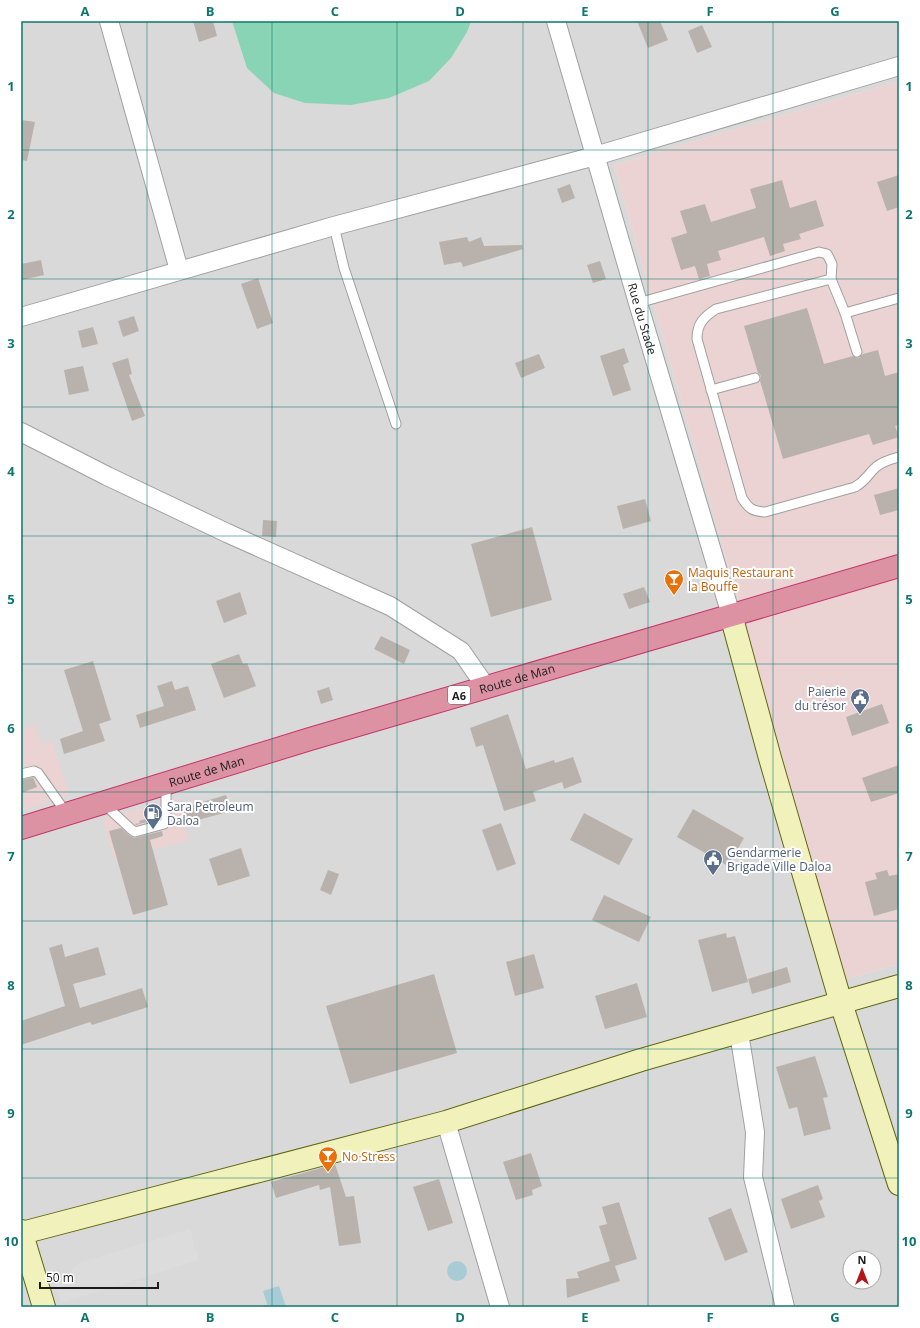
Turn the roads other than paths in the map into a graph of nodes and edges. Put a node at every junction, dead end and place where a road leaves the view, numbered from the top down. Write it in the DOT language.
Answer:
graph roads {
  1 [pos="108,21"];
  2 [pos="556,21"];
  3 [pos="899,66"];
  4 [pos="594,156"];
  5 [pos="334,226"];
  6 [pos="179,270"];
  7 [pos="831,279"];
  8 [pos="899,298"];
  9 [pos="638,303"];
  10 [pos="845,313"];
  11 [pos="21,317"];
  12 [pos="857,352"];
  13 [pos="755,378"];
  14 [pos="711,390"];
  15 [pos="396,424"];
  16 [pos="21,432"];
  17 [pos="899,457"];
  18 [pos="899,566"];
  19 [pos="731,615"];
  20 [pos="486,688"];
  21 [pos="21,774"];
  22 [pos="166,784"];
  23 [pos="104,803"];
  24 [pos="67,814"];
  25 [pos="21,828"];
  26 [pos="899,986"];
  27 [pos="842,1003"];
  28 [pos="740,1032"];
  29 [pos="446,1122"];
  30 [pos="899,1184"];
  31 [pos="21,1232"];
  32 [pos="44,1307"];
  33 [pos="500,1307"];
  34 [pos="785,1307"];
  1 -- 6 [label="street"];
  2 -- 4 [label="street, Rue du Stade"];
  3 -- 4 [label="street"];
  4 -- 5 [label="street"];
  4 -- 9 [label="street, Rue du Stade"];
  5 -- 6 [label="street"];
  5 -- 15 [label="lane"];
  6 -- 11 [label="street"];
  7 -- 9 [label="lane"];
  7 -- 10 [label="lane"];
  7 -- 14 [label="lane"];
  8 -- 10 [label="lane"];
  9 -- 19 [label="street, Rue du Stade"];
  10 -- 12 [label="lane"];
  13 -- 14 [label="lane"];
  14 -- 17 [label="lane"];
  16 -- 20 [label="street"];
  18 -- 19 [label="highway, Route de Man / A6"];
  19 -- 20 [label="highway, Route de Man / A6"];
  19 -- 27 [label="street"];
  20 -- 22 [label="highway, Route de Man / A6"];
  21 -- 24 [label="lane"];
  22 -- 23 [label="highway, Route de Man / A6"];
  22 -- 23 [label="lane"];
  23 -- 24 [label="highway, Route de Man / A6"];
  24 -- 25 [label="highway, Route de Man / A6"];
  26 -- 27 [label="street"];
  27 -- 28 [label="street"];
  27 -- 30 [label="street"];
  28 -- 29 [label="street"];
  28 -- 34 [label="street"];
  29 -- 31 [label="street"];
  29 -- 33 [label="street"];
  31 -- 32 [label="street"];
}
